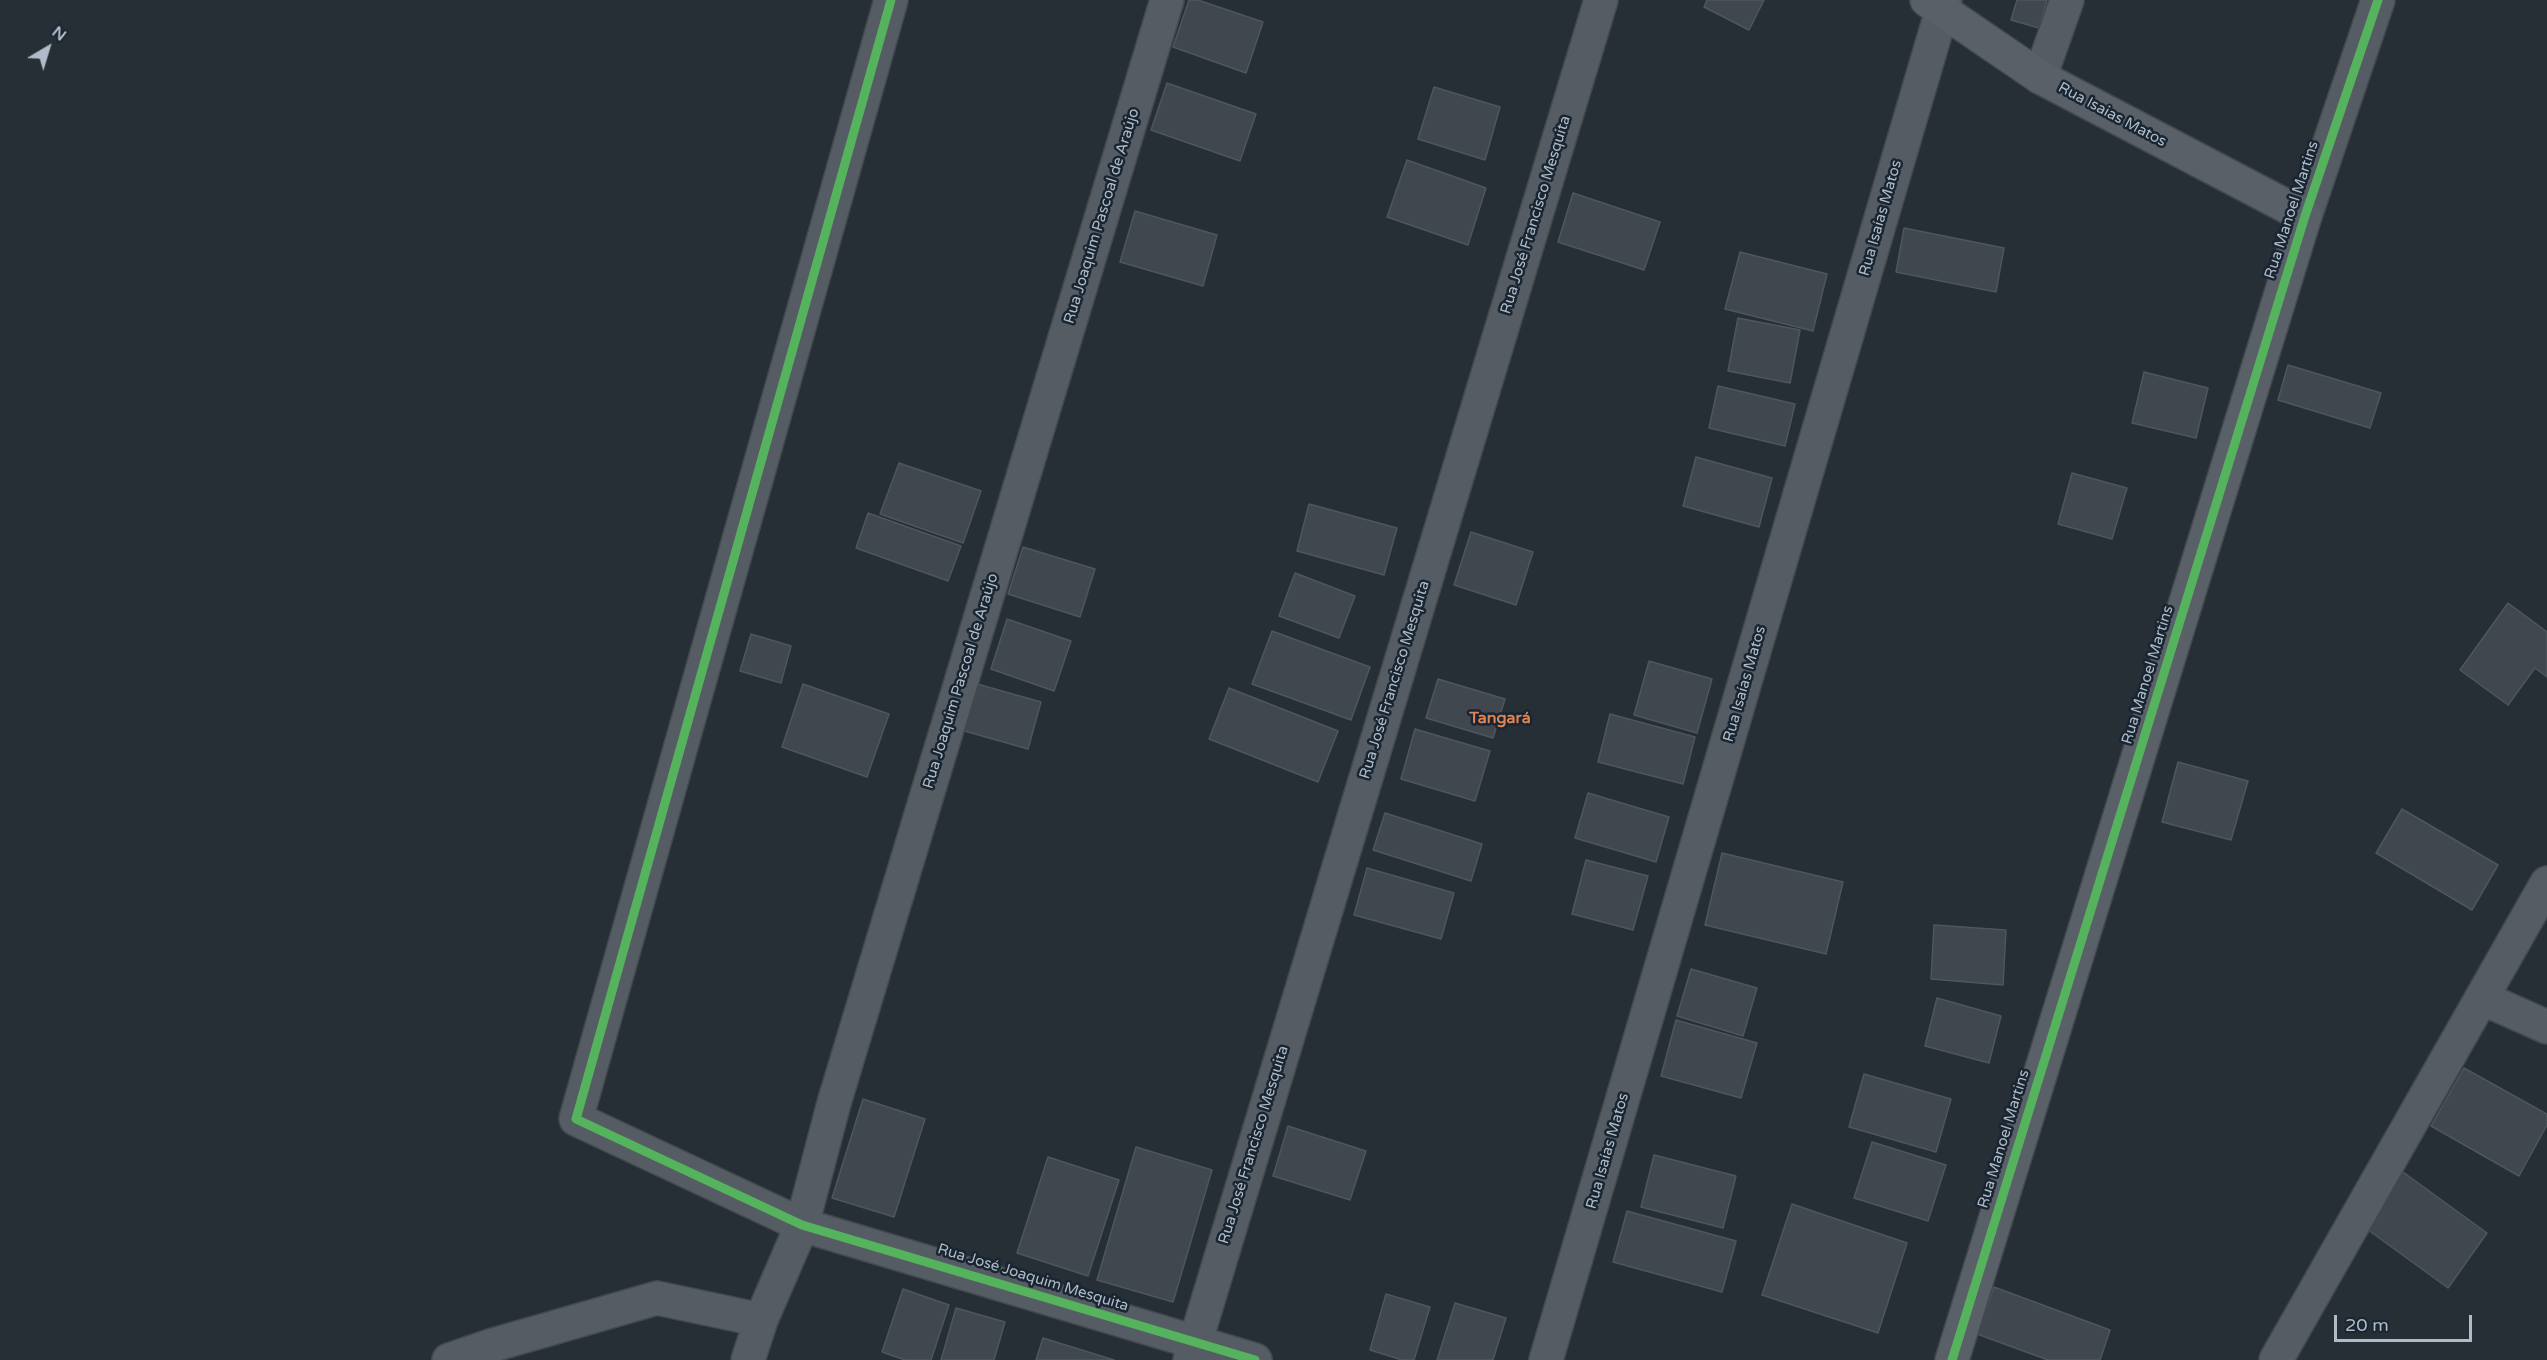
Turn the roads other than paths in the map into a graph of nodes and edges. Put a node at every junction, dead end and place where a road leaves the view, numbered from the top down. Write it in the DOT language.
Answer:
graph roads {
  1 [pos="891,0"];
  2 [pos="1167,0"];
  3 [pos="1601,0"];
  4 [pos="2067,0"];
  5 [pos="2378,0"];
  6 [pos="1938,3"];
  7 [pos="2040,77"];
  8 [pos="2305,216"];
  9 [pos="2547,883"];
  10 [pos="2482,998"];
  11 [pos="2547,1027"];
  12 [pos="802,1225"];
  13 [pos="761,1320"];
  14 [pos="1192,1351"];
  15 [pos="449,1360"];
  16 [pos="748,1360"];
  17 [pos="1255,1360"];
  18 [pos="1546,1360"];
  19 [pos="1952,1360"];
  20 [pos="2276,1360"];
  1 -- 12 [label="street, Rua José Joaquim Mesquita"];
  2 -- 12 [label="street, Rua Joaquim Pascoal de Araújo"];
  3 -- 14 [label="street, Rua José Francisco Mesquita"];
  4 -- 7 [label="street"];
  5 -- 8 [label="street, Rua Manoel Martins"];
  6 -- 7 [label="street, Rua Isaias Matos"];
  6 -- 18 [label="street, Rua Isaías Matos"];
  7 -- 8 [label="street, Rua Isaias Matos"];
  8 -- 19 [label="street, Rua Manoel Martins"];
  9 -- 10 [label="street"];
  10 -- 11 [label="street"];
  10 -- 20 [label="street"];
  12 -- 13 [label="street, Rua Joaquim Pascoal de Araújo"];
  12 -- 14 [label="street, Rua José Joaquim Mesquita"];
  13 -- 15 [label="street"];
  13 -- 16 [label="street, Rua Joaquim Pascoal de Araújo"];
  14 -- 17 [label="street, Rua José Joaquim Mesquita"];
}
